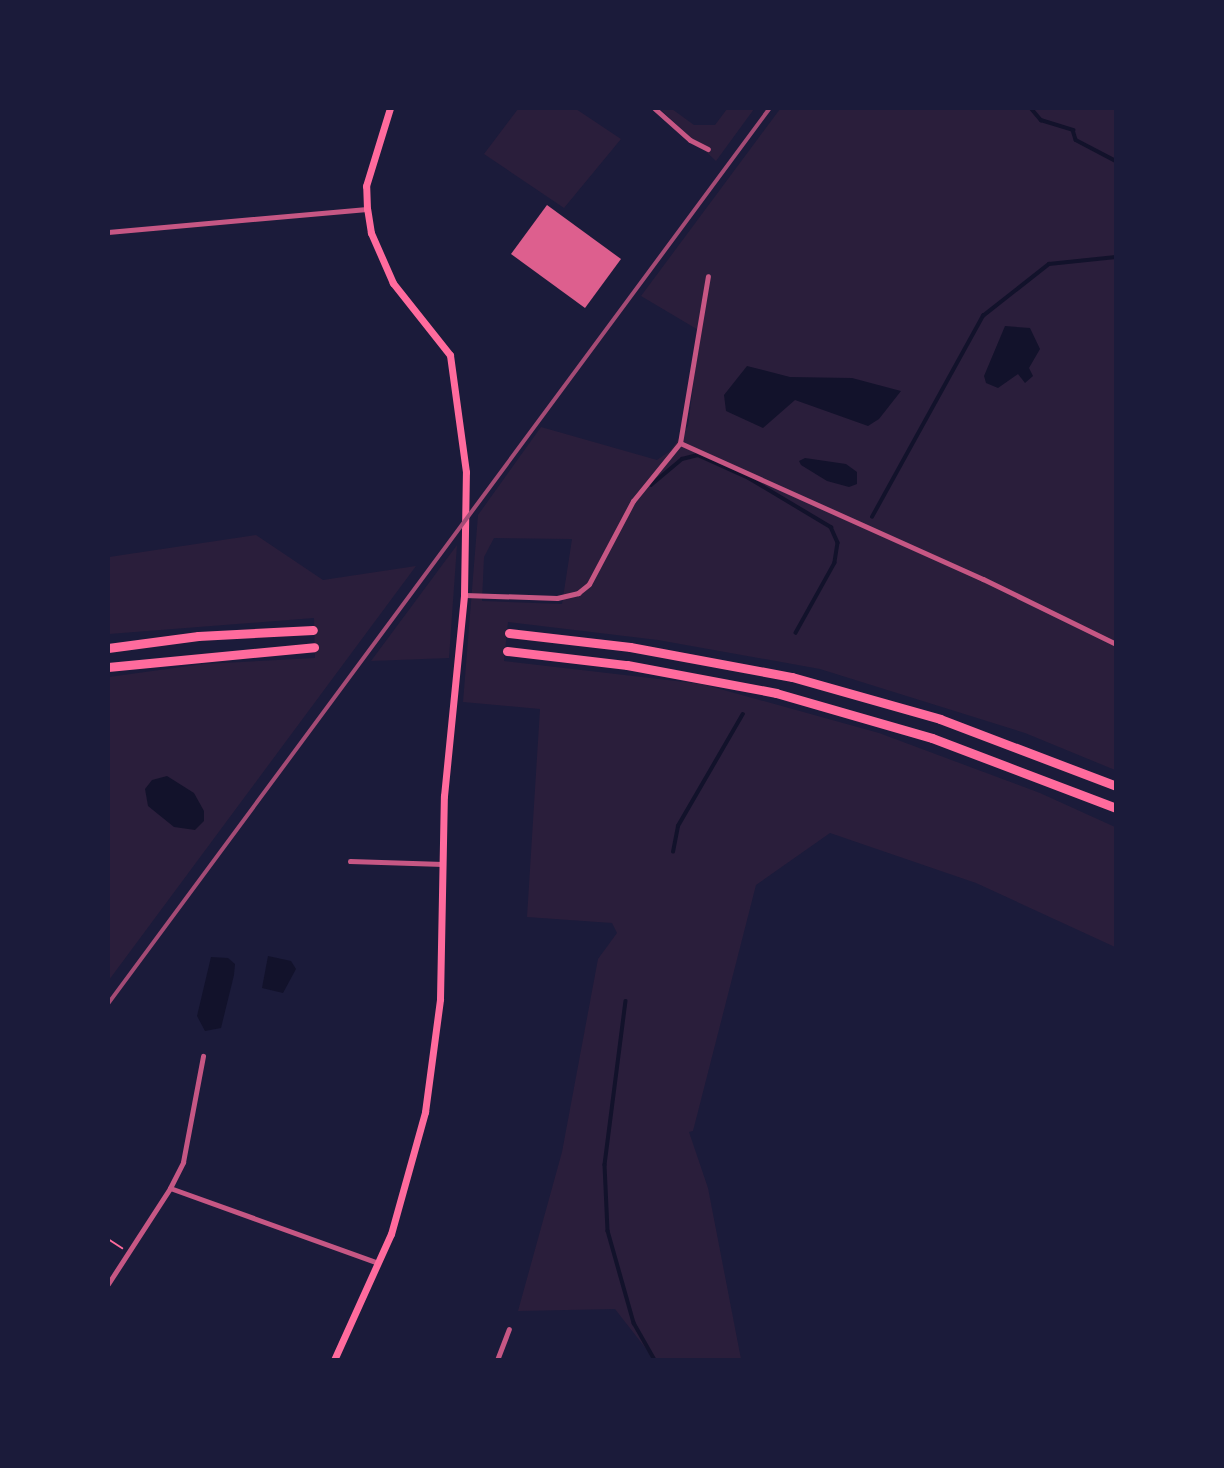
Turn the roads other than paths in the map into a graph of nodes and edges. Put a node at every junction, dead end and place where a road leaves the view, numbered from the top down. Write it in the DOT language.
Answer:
graph roads {
  1 [pos="390,108"];
  2 [pos="654,108"];
  3 [pos="708,149"];
  4 [pos="368,209"];
  5 [pos="108,232"];
  6 [pos="708,276"];
  7 [pos="680,443"];
  8 [pos="464,595"];
  9 [pos="313,630"];
  10 [pos="509,633"];
  11 [pos="1115,645"];
  12 [pos="314,647"];
  13 [pos="108,648"];
  14 [pos="507,652"];
  15 [pos="108,667"];
  16 [pos="1115,786"];
  17 [pos="1115,808"];
  18 [pos="350,861"];
  19 [pos="443,864"];
  20 [pos="203,1056"];
  21 [pos="170,1188"];
  22 [pos="379,1263"];
  23 [pos="108,1284"];
  24 [pos="509,1329"];
  25 [pos="334,1360"];
  26 [pos="497,1360"];
  1 -- 4 [label="main road"];
  2 -- 3 [label="street"];
  4 -- 5 [label="street"];
  4 -- 8 [label="main road"];
  6 -- 7 [label="street"];
  7 -- 8 [label="street"];
  7 -- 11 [label="street"];
  8 -- 19 [label="main road"];
  9 -- 13 [label="highway"];
  10 -- 16 [label="highway"];
  12 -- 15 [label="highway"];
  14 -- 17 [label="highway"];
  18 -- 19 [label="street"];
  19 -- 22 [label="main road"];
  20 -- 21 [label="street"];
  21 -- 22 [label="street"];
  21 -- 23 [label="street"];
  22 -- 25 [label="main road"];
  24 -- 26 [label="street"];
}
